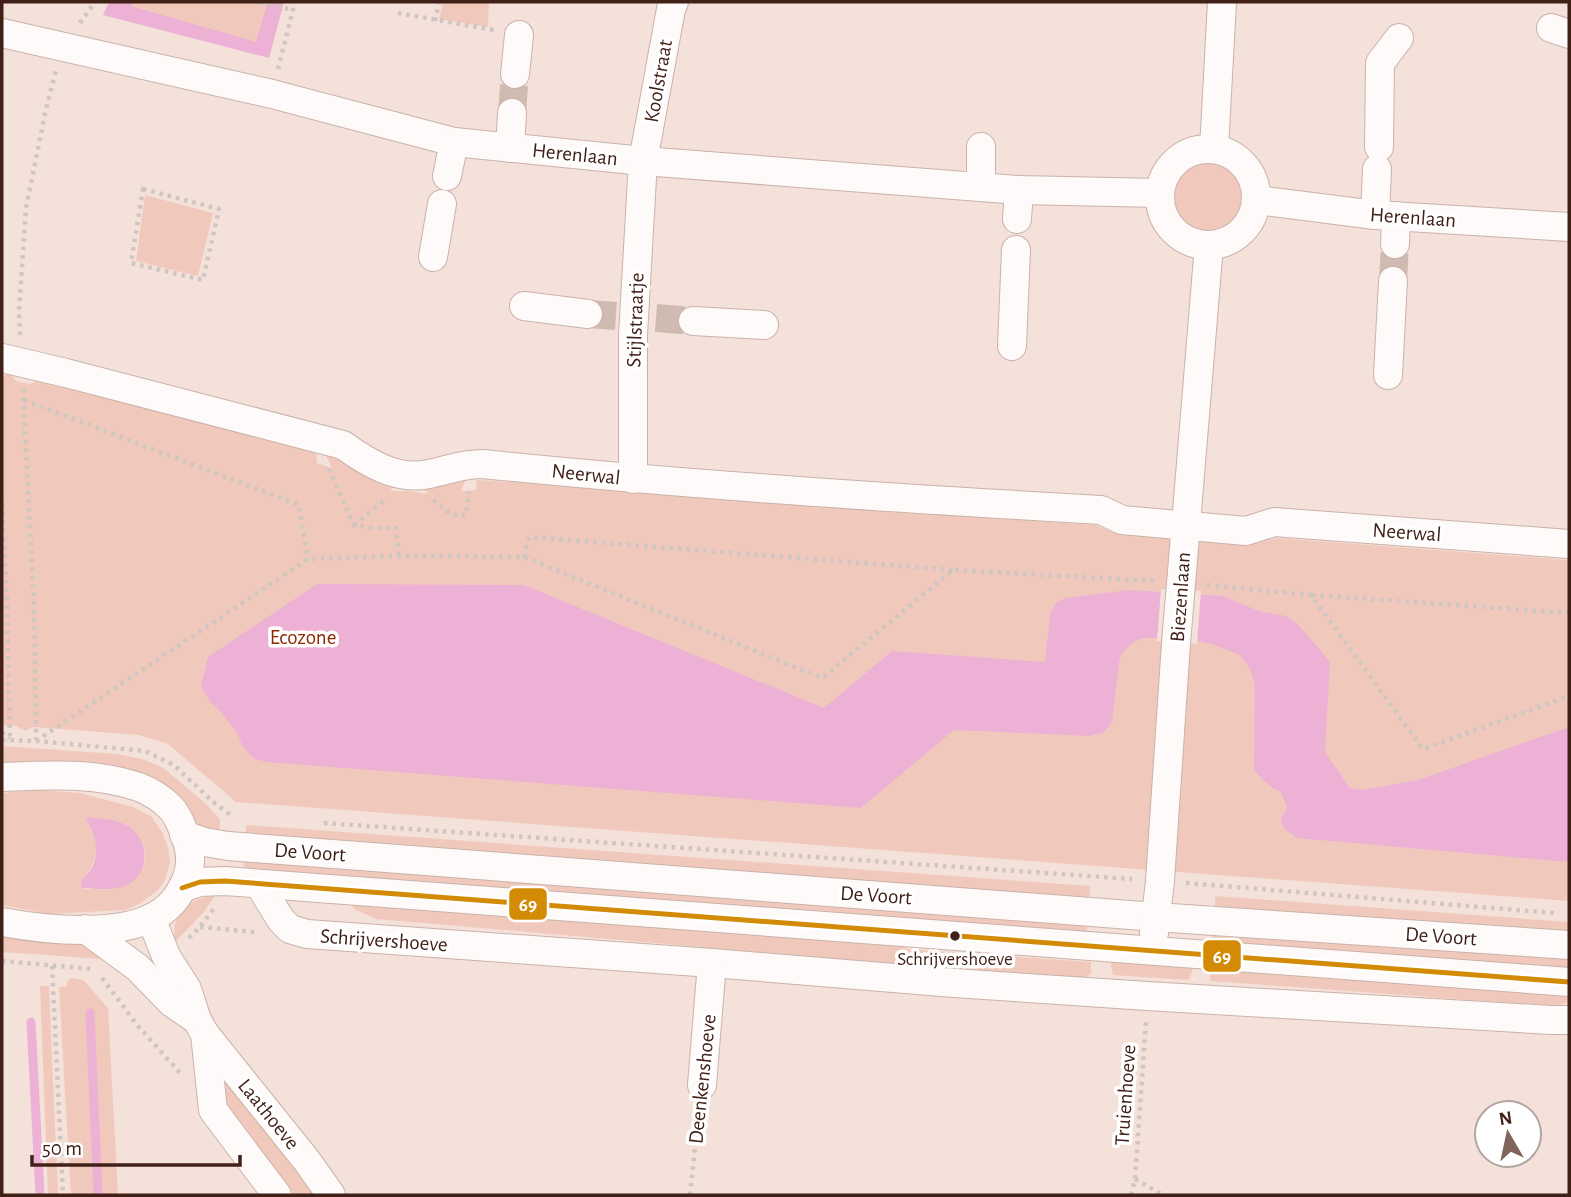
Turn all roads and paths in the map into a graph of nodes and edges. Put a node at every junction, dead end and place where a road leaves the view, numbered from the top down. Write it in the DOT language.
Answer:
graph roads {
  1 [pos="260,2"];
  2 [pos="295,2"];
  3 [pos="439,2"];
  4 [pos="674,2"];
  5 [pos="1222,2"];
  6 [pos="268,4"];
  7 [pos="293,10"];
  8 [pos="398,13"];
  9 [pos="435,21"];
  10 [pos="2,33"];
  11 [pos="519,35"];
  12 [pos="1399,38"];
  13 [pos="62,47"];
  14 [pos="515,74"];
  15 [pos="272,94"];
  16 [pos="513,113"];
  17 [pos="454,142"];
  18 [pos="981,147"];
  19 [pos="510,148"];
  20 [pos="1214,149"];
  21 [pos="643,161"];
  22 [pos="447,176"];
  23 [pos="981,187"];
  24 [pos="143,189"];
  25 [pos="1018,190"];
  26 [pos="1160,193"];
  27 [pos="1256,200"];
  28 [pos="442,205"];
  29 [pos="1386,216"];
  30 [pos="1017,219"];
  31 [pos="1569,227"];
  32 [pos="1395,244"];
  33 [pos="1209,245"];
  34 [pos="1016,250"];
  35 [pos="433,257"];
  36 [pos="1393,281"];
  37 [pos="524,306"];
  38 [pos="588,314"];
  39 [pos="693,321"];
  40 [pos="764,325"];
  41 [pos="1012,346"];
  42 [pos="12,360"];
  43 [pos="1388,375"];
  44 [pos="24,400"];
  45 [pos="316,438"];
  46 [pos="633,479"];
  47 [pos="2,495"];
  48 [pos="1185,525"];
  49 [pos="1569,544"];
  50 [pos="399,556"];
  51 [pos="524,557"];
  52 [pos="308,559"];
  53 [pos="953,570"];
  54 [pos="1181,579"];
  55 [pos="1311,595"];
  56 [pos="1569,613"];
  57 [pos="1569,696"];
  58 [pos="2,732"];
  59 [pos="2,778"];
  60 [pos="230,816"];
  61 [pos="243,817"];
  62 [pos="313,822"];
  63 [pos="184,835"];
  64 [pos="1160,881"];
  65 [pos="259,884"];
  66 [pos="182,888"];
  67 [pos="1556,914"];
  68 [pos="1156,917"];
  69 [pos="151,918"];
  70 [pos="2,922"];
  71 [pos="200,927"];
  72 [pos="85,929"];
  73 [pos="290,929"];
  74 [pos="1569,945"];
  75 [pos="1152,950"];
  76 [pos="712,962"];
  77 [pos="52,966"];
  78 [pos="96,969"];
  79 [pos="1569,982"];
  80 [pos="1147,996"];
  81 [pos="1569,1020"];
  82 [pos="201,1027"];
  83 [pos="702,1085"];
  84 [pos="213,1110"];
  85 [pos="1135,1179"];
  86 [pos="64,1195"];
  87 [pos="277,1195"];
  88 [pos="331,1195"];
  89 [pos="690,1195"];
  90 [pos="1131,1195"];
  91 [pos="1163,1195"];
  1 -- 6 [label="path"];
  2 -- 7 [label="path"];
  3 -- 9 [label="path"];
  4 -- 21 [label="street, Koolstraat"];
  5 -- 20 [label="street"];
  6 -- 7 [label="path"];
  7 -- 15 [label="path"];
  8 -- 9 [label="path"];
  9 -- 11 [label="path"];
  10 -- 13 [label="street, Herenlaan"];
  11 -- 14 [label="street"];
  12 -- 29 [label="street"];
  13 -- 15 [label="street, Herenlaan"];
  13 -- 42 [label="path"];
  15 -- 17 [label="street, Herenlaan"];
  16 -- 19 [label="street"];
  17 -- 19 [label="street, Herenlaan"];
  17 -- 22 [label="street"];
  18 -- 23 [label="street"];
  19 -- 21 [label="street, Herenlaan"];
  20 -- 26 [label="street"];
  20 -- 27 [label="street"];
  21 -- 23 [label="street, Herenlaan"];
  21 -- 46 [label="street, Stijlstraatje"];
  23 -- 25 [label="street, Herenlaan"];
  24 -- 24 [label="path"];
  25 -- 26 [label="street, Herenlaan"];
  25 -- 30 [label="street"];
  26 -- 33 [label="street"];
  27 -- 29 [label="street, Herenlaan"];
  27 -- 33 [label="street"];
  28 -- 35 [label="street"];
  29 -- 31 [label="street, Herenlaan"];
  29 -- 32 [label="street"];
  33 -- 48 [label="street, Biezenlaan"];
  34 -- 41 [label="street"];
  36 -- 43 [label="street"];
  37 -- 38 [label="street"];
  39 -- 40 [label="street"];
  42 -- 44 [label="path"];
  42 -- 45 [label="street, Neerwal"];
  44 -- 52 [label="path"];
  44 -- 52 [label="path"];
  45 -- 46 [label="street, Neerwal"];
  45 -- 50 [label="path"];
  46 -- 48 [label="street, Neerwal"];
  47 -- 58 [label="path"];
  48 -- 49 [label="street, Neerwal"];
  48 -- 54 [label="street, Biezenlaan"];
  50 -- 51 [label="path"];
  50 -- 52 [label="path"];
  51 -- 53 [label="path"];
  51 -- 53 [label="path"];
  53 -- 54 [label="path"];
  54 -- 55 [label="path"];
  54 -- 64 [label="street, Biezenlaan, bridge"];
  55 -- 56 [label="path"];
  55 -- 57 [label="path"];
  59 -- 63 [label="street"];
  60 -- 61 [label="path"];
  62 -- 64 [label="path, De Voort"];
  63 -- 66 [label="street"];
  63 -- 68 [label="street, De Voort"];
  64 -- 67 [label="path, De Voort"];
  64 -- 68 [label="street, Biezenlaan"];
  65 -- 66 [label="street, De Voort"];
  65 -- 73 [label="street, Schrijvershoeve"];
  65 -- 75 [label="street, De Voort"];
  66 -- 69 [label="street"];
  68 -- 74 [label="street, De Voort"];
  68 -- 75 [label="street, Biezenlaan"];
  69 -- 72 [label="street"];
  69 -- 82 [label="street, Laathoeve"];
  70 -- 72 [label="street"];
  71 -- 73 [label="path, Schrijvershoeve"];
  72 -- 82 [label="street, Laathoeve"];
  73 -- 76 [label="street, Schrijvershoeve"];
  75 -- 79 [label="street, De Voort"];
  76 -- 80 [label="street, Schrijvershoeve"];
  76 -- 83 [label="street, Deenkenshoeve"];
  77 -- 86 [label="path"];
  78 -- 84 [label="path, Laathoeve"];
  80 -- 81 [label="street, Schrijvershoeve"];
  80 -- 85 [label="path, Truienhoeve"];
  82 -- 84 [label="street, Laathoeve"];
  82 -- 88 [label="street, Laathoeve"];
  83 -- 89 [label="path, Deenkenshoeve"];
  84 -- 87 [label="street, Laathoeve"];
  85 -- 90 [label="path, Truienhoeve"];
  85 -- 91 [label="path"];
}
